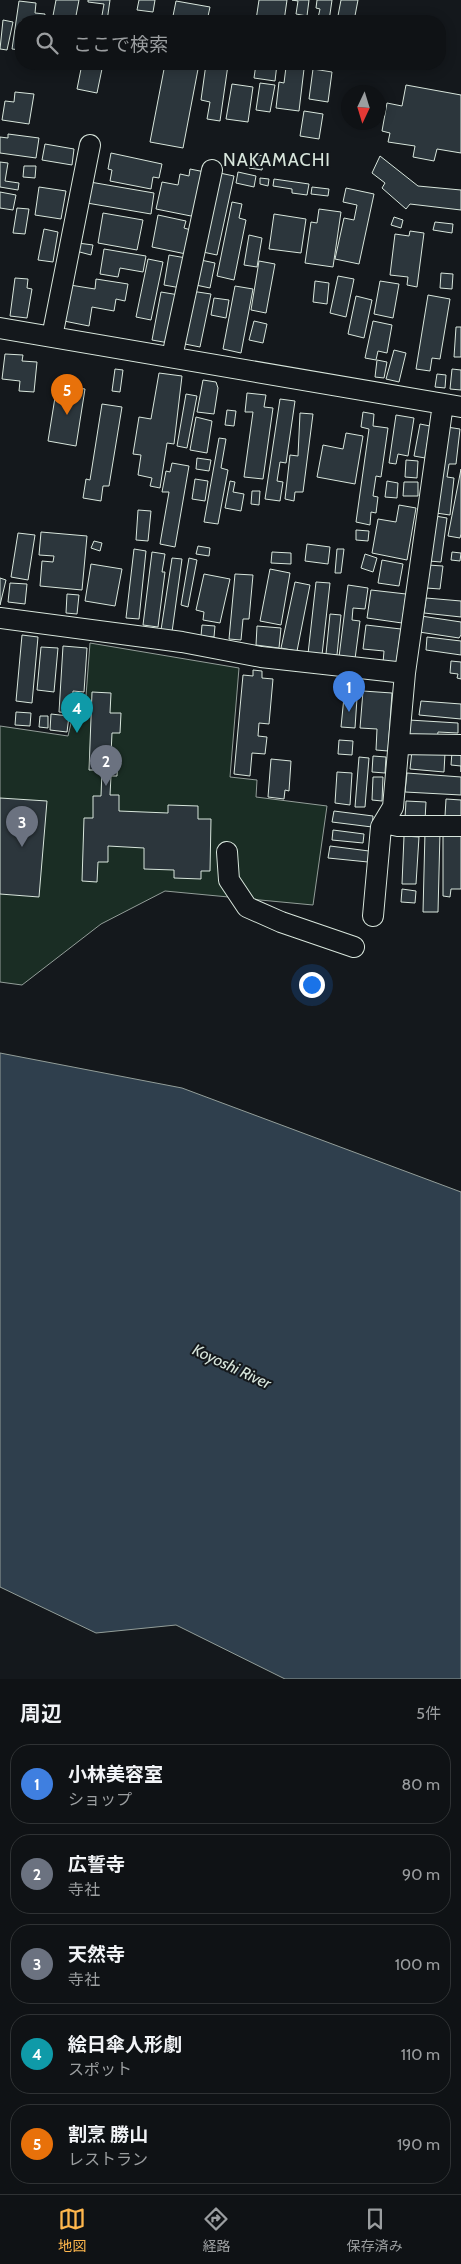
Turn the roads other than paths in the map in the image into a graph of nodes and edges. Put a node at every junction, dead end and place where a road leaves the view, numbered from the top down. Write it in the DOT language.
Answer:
graph roads {
  1 [pos="90,145"];
  2 [pos="212,170"];
  3 [pos="0,328"];
  4 [pos="52,337"];
  5 [pos="172,357"];
  6 [pos="452,406"];
  7 [pos="0,618"];
  8 [pos="405,673"];
  9 [pos="399,744"];
  10 [pos="461,745"];
  11 [pos="384,823"];
  12 [pos="461,826"];
  13 [pos="227,852"];
  14 [pos="373,916"];
  15 [pos="354,947"];
  1 -- 4 [label="street"];
  2 -- 5 [label="street"];
  3 -- 4 [label="street"];
  4 -- 5 [label="street"];
  5 -- 6 [label="street"];
  6 -- 8 [label="street"];
  7 -- 8 [label="street"];
  8 -- 9 [label="street"];
  9 -- 10 [label="street"];
  9 -- 11 [label="street"];
  11 -- 12 [label="street"];
  11 -- 14 [label="street"];
  13 -- 15 [label="street"];
}
